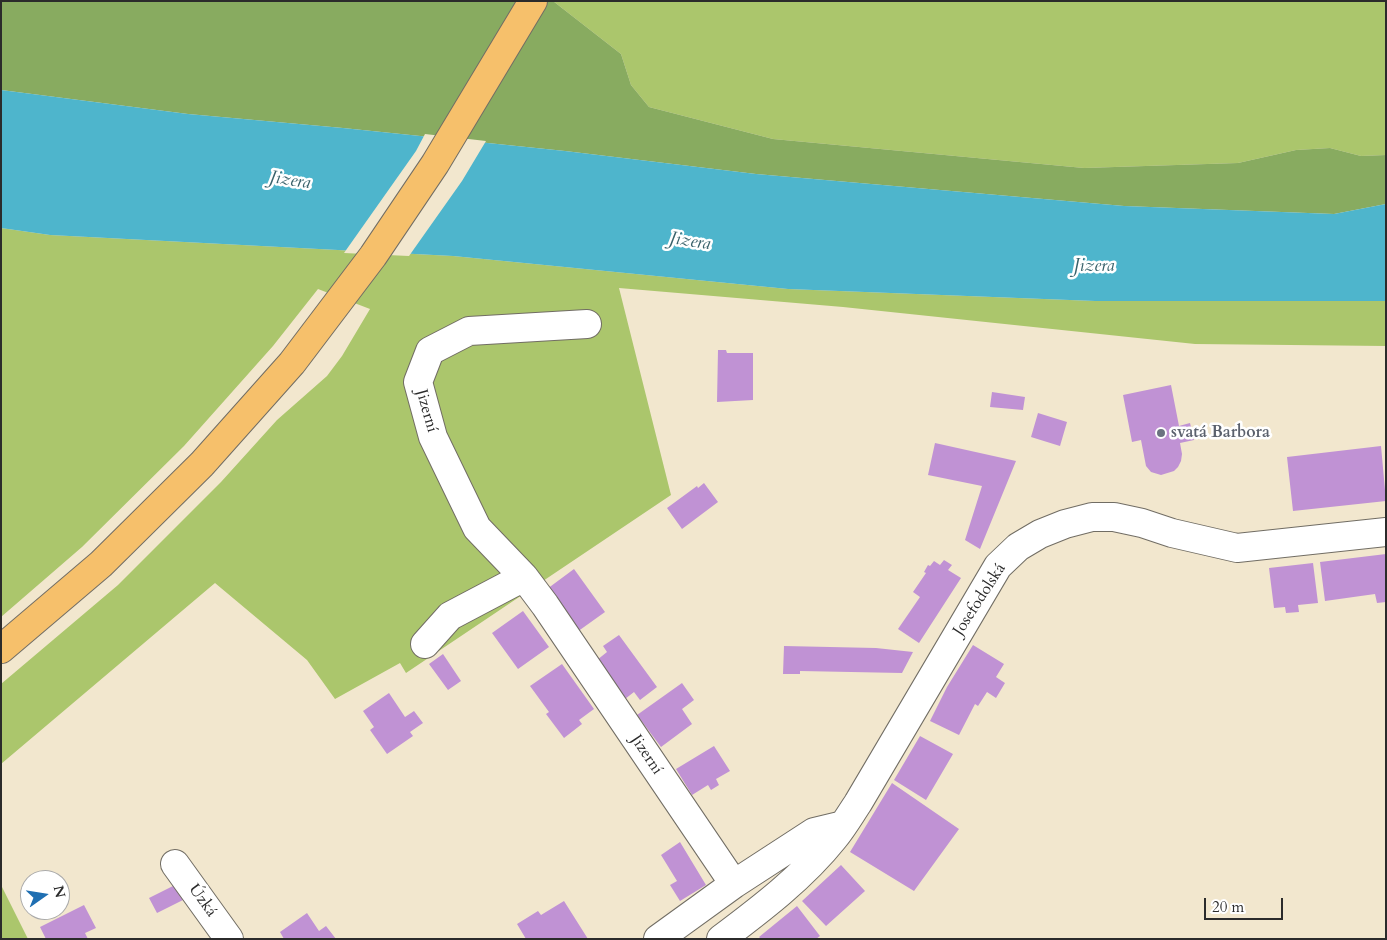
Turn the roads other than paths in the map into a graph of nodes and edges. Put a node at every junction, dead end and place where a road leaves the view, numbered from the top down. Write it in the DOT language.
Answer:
graph roads {
  1 [pos="533,1"];
  2 [pos="587,324"];
  3 [pos="1386,532"];
  4 [pos="524,577"];
  5 [pos="425,644"];
  6 [pos="1,649"];
  7 [pos="843,825"];
  8 [pos="175,864"];
  9 [pos="734,884"];
  10 [pos="229,939"];
  11 [pos="658,939"];
  12 [pos="721,939"];
  1 -- 6 [label="main road"];
  2 -- 4 [label="street, Jizerní"];
  3 -- 7 [label="street, Josefodolská"];
  4 -- 5 [label="street"];
  4 -- 9 [label="street, Jizerní"];
  7 -- 9 [label="street"];
  7 -- 12 [label="street, Josefodolská"];
  8 -- 10 [label="street, Úzká"];
  9 -- 11 [label="street"];
}
